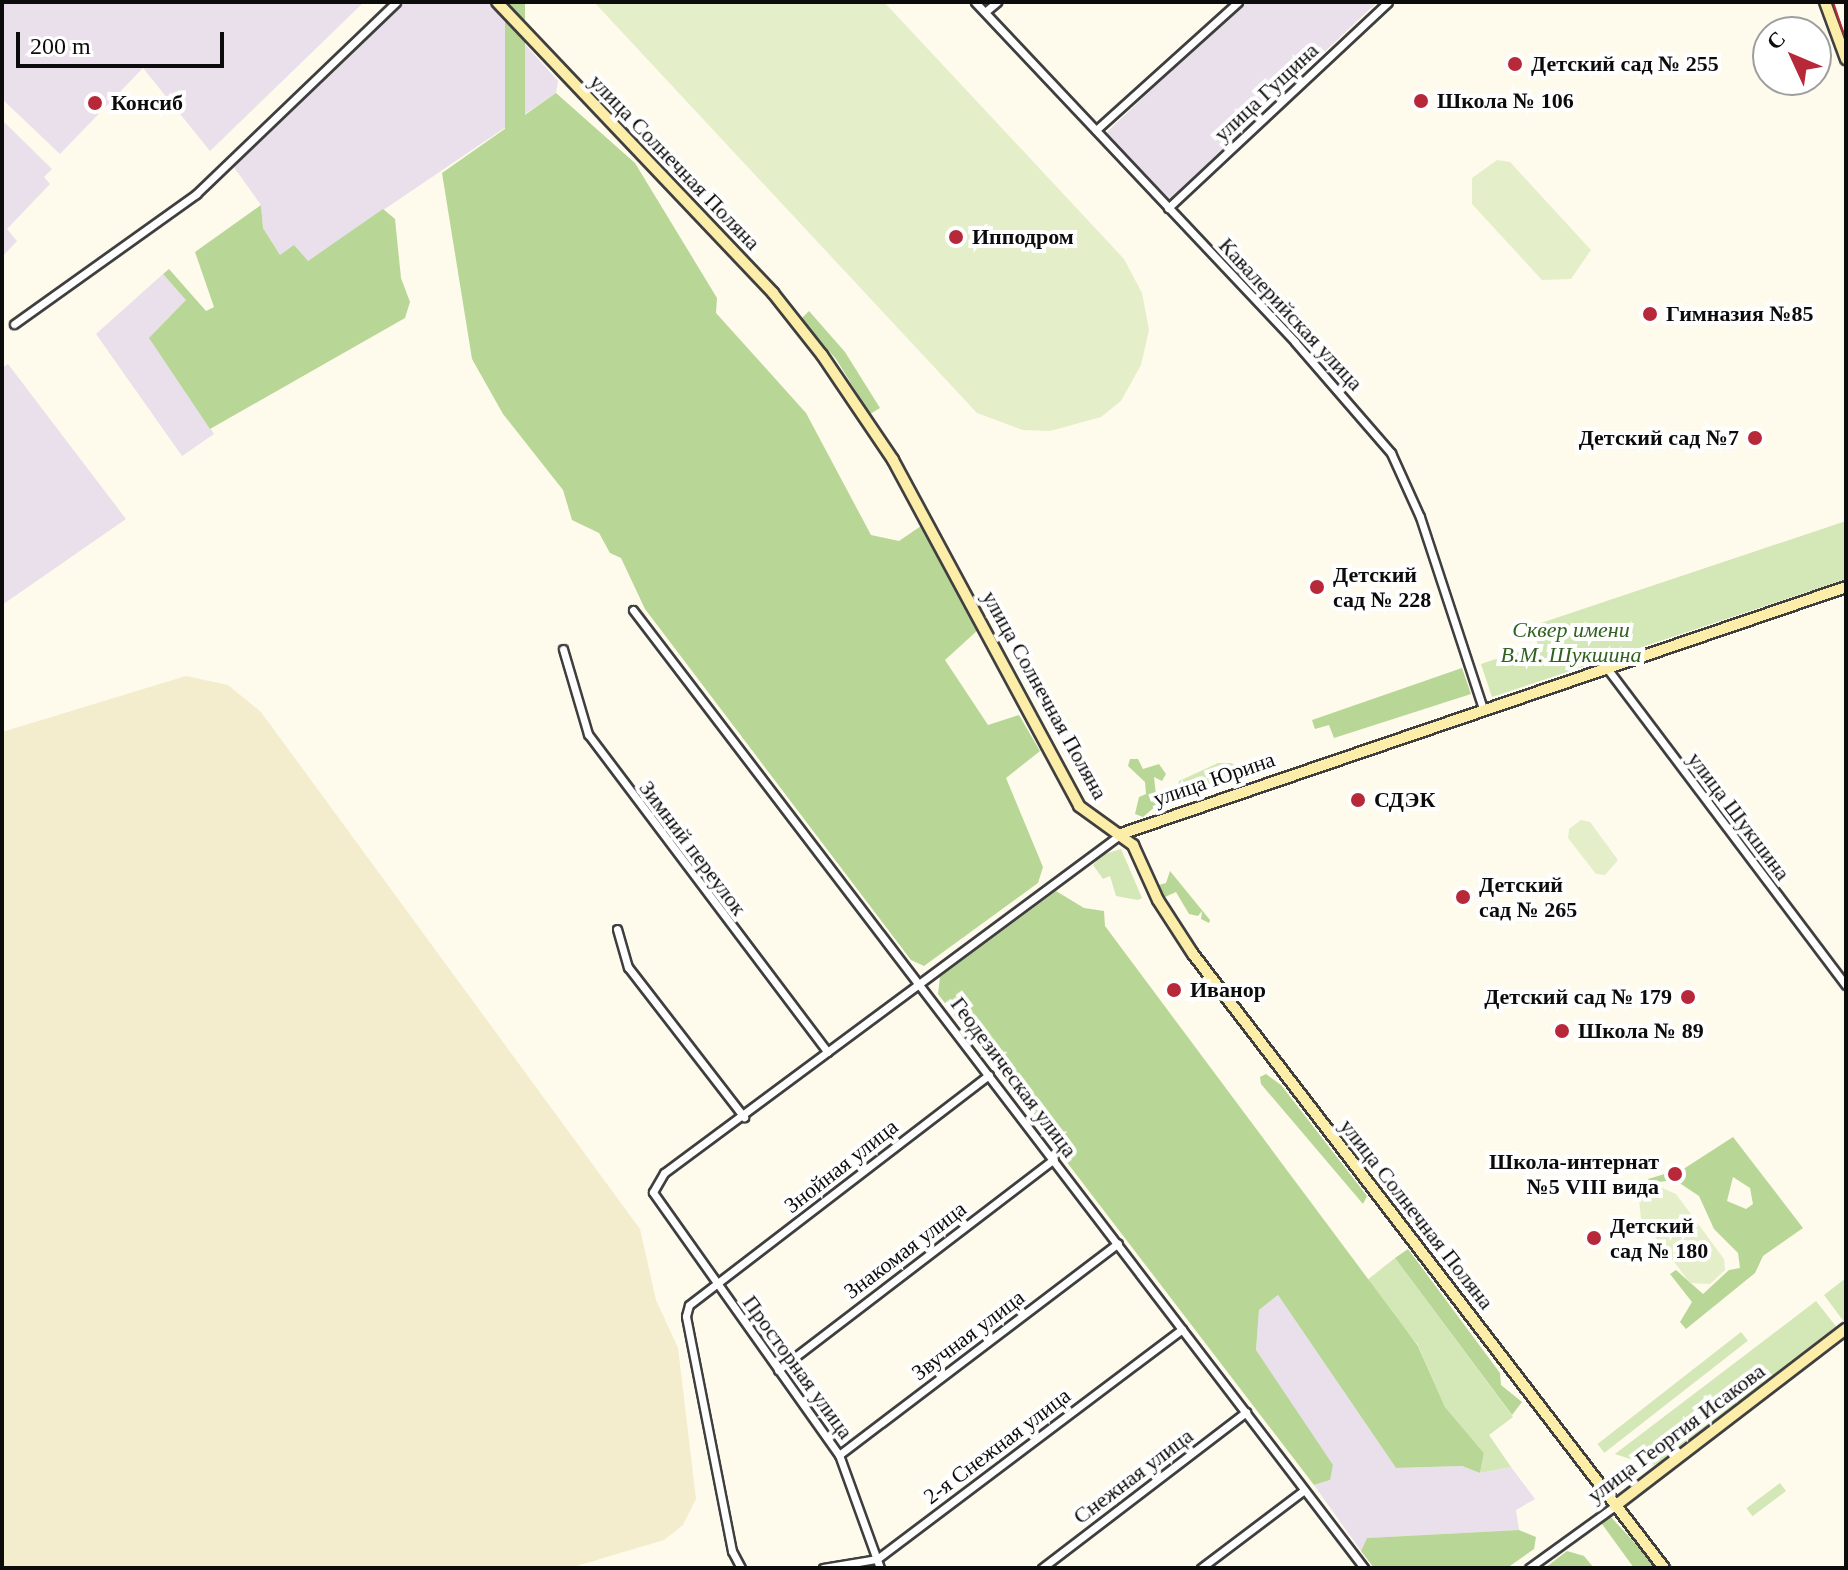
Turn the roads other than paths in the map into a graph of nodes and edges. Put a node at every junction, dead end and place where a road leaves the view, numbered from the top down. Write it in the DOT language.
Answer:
graph roads {
  1 [pos="396,2"];
  2 [pos="497,2"];
  3 [pos="975,2"];
  4 [pos="997,2"];
  5 [pos="1238,2"];
  6 [pos="1388,2"];
  7 [pos="1825,2"];
  8 [pos="985,12"];
  9 [pos="1846,59"];
  10 [pos="1096,130"];
  11 [pos="1168,208"];
  12 [pos="14,324"];
  13 [pos="1846,587"];
  14 [pos="633,610"];
  15 [pos="563,649"];
  16 [pos="1606,667"];
  17 [pos="1483,709"];
  18 [pos="1121,834"];
  19 [pos="617,929"];
  20 [pos="920,984"];
  21 [pos="1846,985"];
  22 [pos="828,1052"];
  23 [pos="989,1075"];
  24 [pos="744,1117"];
  25 [pos="1054,1159"];
  26 [pos="656,1202"];
  27 [pos="1118,1243"];
  28 [pos="716,1285"];
  29 [pos="1182,1329"];
  30 [pos="1846,1329"];
  31 [pos="778,1370"];
  32 [pos="1246,1412"];
  33 [pos="839,1455"];
  34 [pos="1304,1490"];
  35 [pos="1615,1506"];
  36 [pos="877,1559"];
  37 [pos="738,1564"];
  38 [pos="823,1568"];
  39 [pos="880,1568"];
  40 [pos="1042,1568"];
  41 [pos="1201,1568"];
  42 [pos="1364,1568"];
  43 [pos="1529,1568"];
  44 [pos="1664,1568"];
  1 -- 12 [label="street"];
  2 -- 18 [label="street, улица Солнечная Поляна"];
  3 -- 8 [label="street, Кавалерийская улица"];
  4 -- 8 [label="street"];
  5 -- 10 [label="street"];
  6 -- 11 [label="street, улица Гущина"];
  7 -- 9 [label="street"];
  8 -- 10 [label="street, Кавалерийская улица"];
  10 -- 11 [label="street, Кавалерийская улица"];
  11 -- 17 [label="street, Кавалерийская улица"];
  13 -- 16 [label="street, улица Юрина"];
  14 -- 20 [label="street, Геодезическая улица"];
  15 -- 22 [label="street, Зимний переулок"];
  16 -- 17 [label="street, улица Юрина"];
  16 -- 21 [label="street, улица Шукшина"];
  17 -- 18 [label="street, улица Юрина"];
  18 -- 20 [label="street, улица Юрина"];
  18 -- 35 [label="street, улица Солнечная Поляна"];
  19 -- 24 [label="street"];
  20 -- 22 [label="street, улица Юрина"];
  20 -- 23 [label="street, Геодезическая улица"];
  22 -- 24 [label="street, улица Юрина"];
  23 -- 25 [label="street, Геодезическая улица"];
  23 -- 28 [label="street, Знойная улица"];
  24 -- 26 [label="street, улица Юрина"];
  25 -- 27 [label="street, Геодезическая улица"];
  25 -- 31 [label="street, Знакомая улица"];
  26 -- 28 [label="street, Просторная улица"];
  27 -- 29 [label="street, Геодезическая улица"];
  27 -- 33 [label="street, Звучная улица"];
  28 -- 31 [label="street, Просторная улица"];
  28 -- 37 [label="street, Знойная улица"];
  29 -- 32 [label="street, Геодезическая улица"];
  29 -- 36 [label="street, 2-я Снежная улица"];
  30 -- 35 [label="street, улица Георгия Исакова"];
  31 -- 33 [label="street, Просторная улица"];
  32 -- 34 [label="street, Геодезическая улица"];
  32 -- 40 [label="street, Снежная улица"];
  33 -- 36 [label="street, Просторная улица"];
  34 -- 41 [label="street"];
  34 -- 42 [label="street, Геодезическая улица"];
  35 -- 43 [label="street, улица Георгия Исакова"];
  35 -- 44 [label="street, улица Солнечная Поляна"];
  36 -- 38 [label="street, 2-я Снежная улица"];
  36 -- 39 [label="street, Просторная улица"];
}
